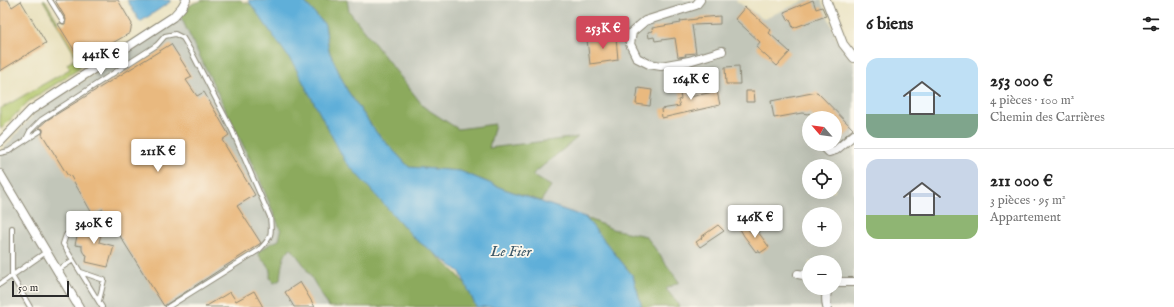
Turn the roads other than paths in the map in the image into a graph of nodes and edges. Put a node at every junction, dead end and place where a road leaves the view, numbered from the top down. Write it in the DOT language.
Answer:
graph roads {
  1 [pos="50,0"];
  2 [pos="186,0"];
  3 [pos="700,0"];
  4 [pos="826,0"];
  5 [pos="63,21"];
  6 [pos="722,51"];
  7 [pos="854,58"];
  8 [pos="86,59"];
  9 [pos="92,70"];
  10 [pos="40,131"];
  11 [pos="854,135"];
  12 [pos="25,141"];
  13 [pos="0,142"];
  14 [pos="842,145"];
  15 [pos="0,153"];
  16 [pos="0,174"];
  17 [pos="12,228"];
  18 [pos="66,235"];
  19 [pos="46,252"];
  20 [pos="73,260"];
  21 [pos="57,270"];
  22 [pos="81,272"];
  23 [pos="798,274"];
  24 [pos="802,275"];
  25 [pos="12,276"];
  26 [pos="842,282"];
  27 [pos="854,282"];
  28 [pos="0,284"];
  29 [pos="826,295"];
  30 [pos="99,301"];
  31 [pos="30,307"];
  32 [pos="79,307"];
  33 [pos="102,307"];
  34 [pos="168,307"];
  35 [pos="827,307"];
  1 -- 5 [label="lane"];
  2 -- 9 [label="street"];
  3 -- 6 [label="street"];
  4 -- 7 [label="street"];
  8 -- 9 [label="lane"];
  9 -- 13 [label="street"];
  10 -- 12 [label="lane"];
  11 -- 14 [label="street"];
  12 -- 15 [label="lane"];
  12 -- 34 [label="lane"];
  16 -- 19 [label="street"];
  17 -- 25 [label="lane"];
  18 -- 20 [label="lane"];
  19 -- 21 [label="street"];
  19 -- 25 [label="lane"];
  20 -- 21 [label="lane"];
  20 -- 22 [label="lane"];
  21 -- 32 [label="street"];
  22 -- 30 [label="lane"];
  22 -- 30 [label="lane"];
  23 -- 24 [label="street"];
  25 -- 28 [label="lane"];
  25 -- 31 [label="lane"];
  26 -- 27 [label="street"];
  29 -- 35 [label="street"];
  30 -- 33 [label="lane"];
}
